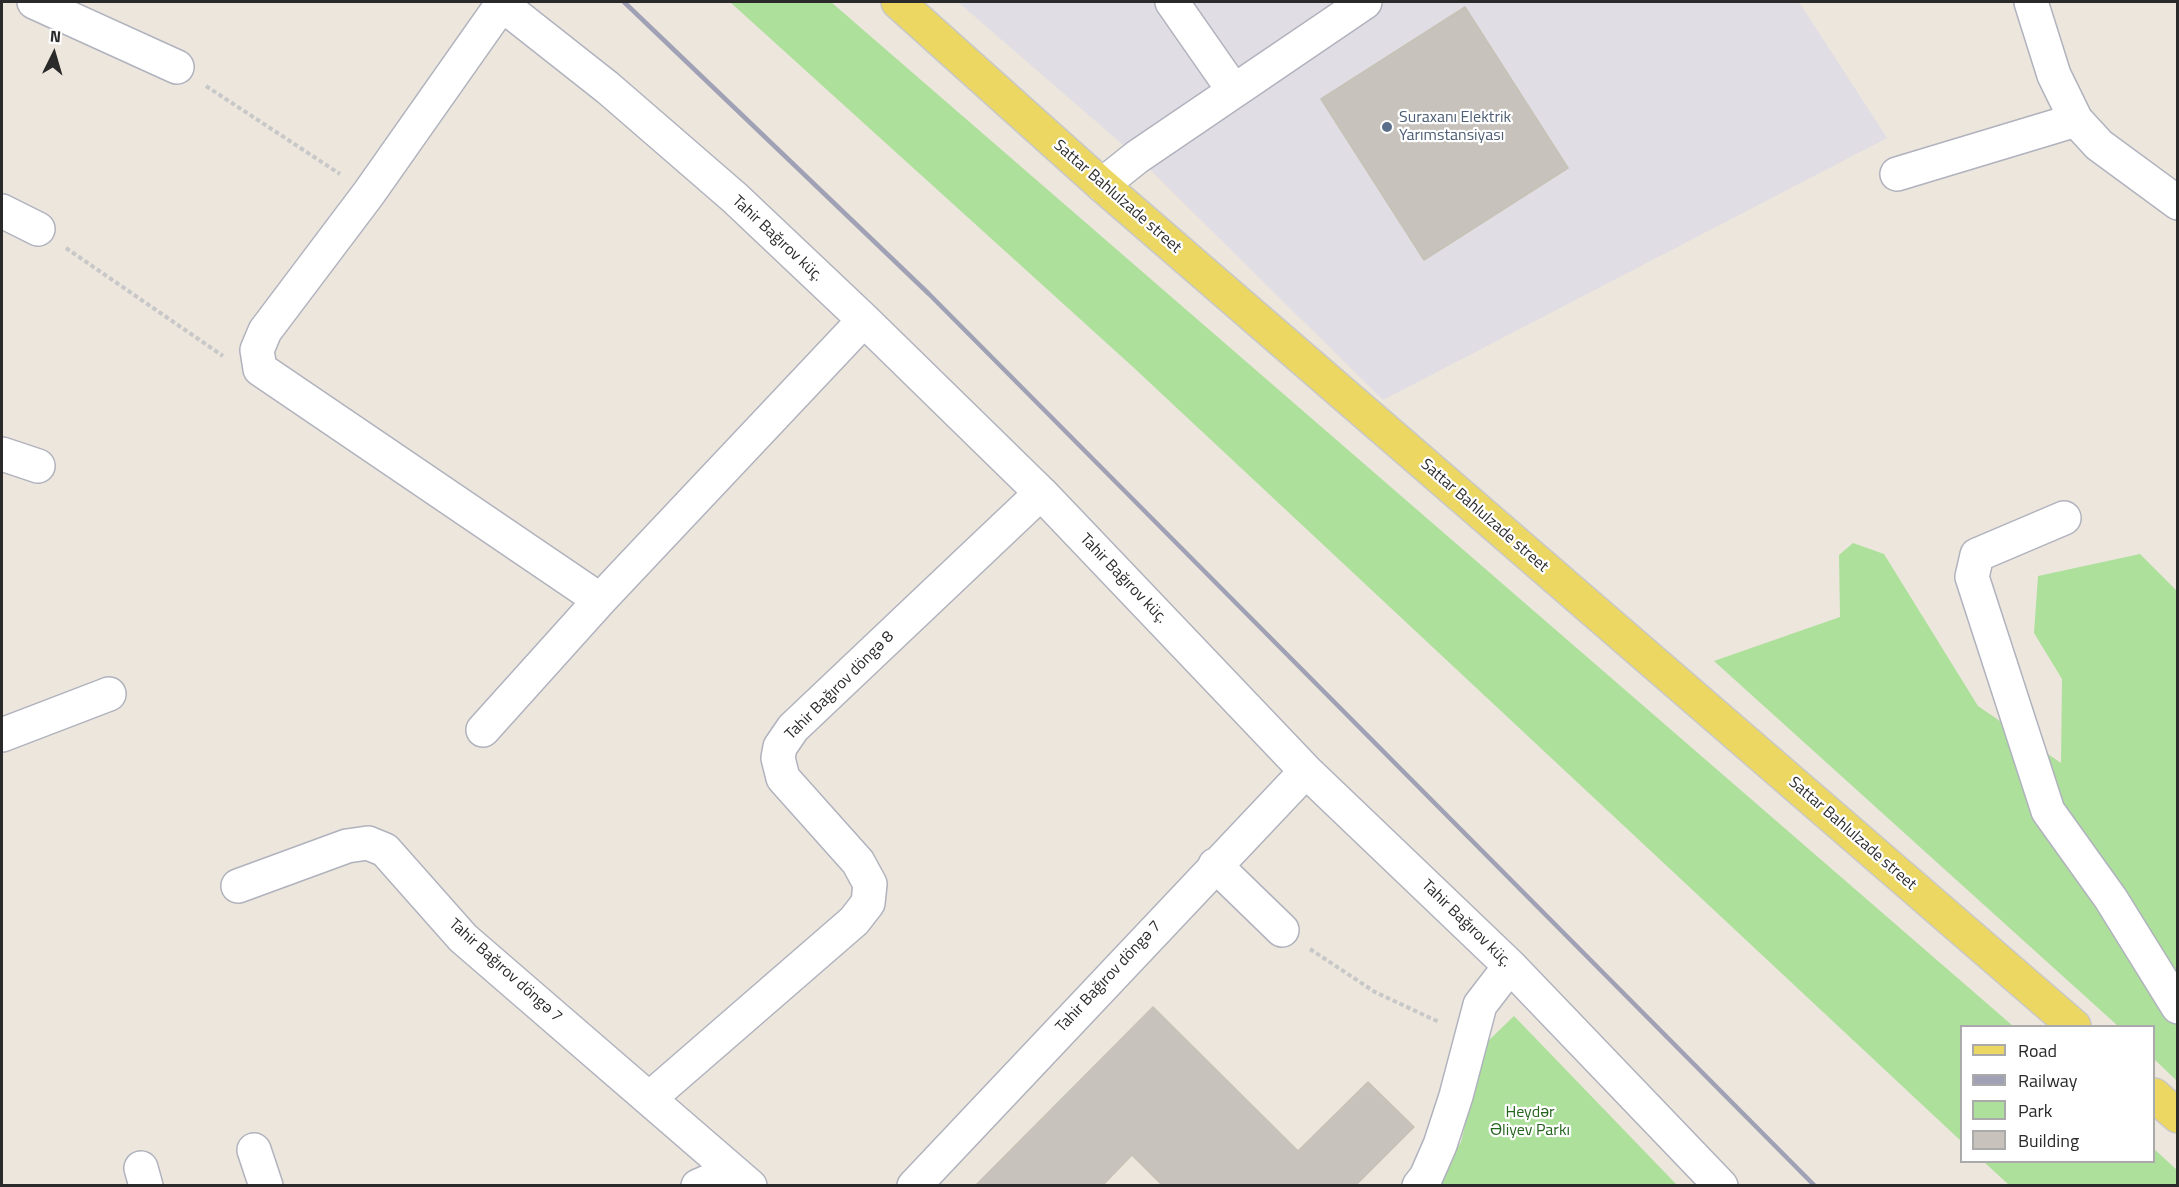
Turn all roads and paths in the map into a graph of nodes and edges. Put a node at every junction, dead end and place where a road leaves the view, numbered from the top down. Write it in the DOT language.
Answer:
graph roads {
  1 [pos="34,2"];
  2 [pos="898,2"];
  3 [pos="1172,2"];
  4 [pos="1365,2"];
  5 [pos="2031,2"];
  6 [pos="500,3"];
  7 [pos="177,67"];
  8 [pos="1234,91"];
  9 [pos="2076,120"];
  10 [pos="1898,174"];
  11 [pos="1102,185"];
  12 [pos="369,193"];
  13 [pos="2178,203"];
  14 [pos="2,211"];
  15 [pos="38,229"];
  16 [pos="864,320"];
  17 [pos="260,369"];
  18 [pos="2,454"];
  19 [pos="38,466"];
  20 [pos="1041,494"];
  21 [pos="2064,518"];
  22 [pos="600,600"];
  23 [pos="109,694"];
  24 [pos="483,730"];
  25 [pos="2,735"];
  26 [pos="1306,771"];
  27 [pos="1215,865"];
  28 [pos="238,886"];
  29 [pos="1282,930"];
  30 [pos="1510,966"];
  31 [pos="2178,1007"];
  32 [pos="2073,1025"];
  33 [pos="1470,1034"];
  34 [pos="2155,1096"];
  35 [pos="650,1098"];
  36 [pos="2178,1116"];
  37 [pos="255,1150"];
  38 [pos="741,1178"];
  39 [pos="266,1185"];
  40 [pos="699,1185"];
  41 [pos="914,1185"];
  42 [pos="1419,1185"];
  43 [pos="1721,1185"];
  1 -- 7 [label="street"];
  2 -- 11 [label="main road, Sattar Bahlulzade street"];
  3 -- 8 [label="street"];
  4 -- 8 [label="street"];
  5 -- 9 [label="street"];
  6 -- 12 [label="street"];
  6 -- 16 [label="street, Tahir Bağırov küç."];
  7 -- 12 [label="path"];
  8 -- 11 [label="street"];
  9 -- 10 [label="street"];
  9 -- 13 [label="street"];
  11 -- 32 [label="main road, Sattar Bahlulzade street"];
  12 -- 17 [label="street"];
  14 -- 15 [label="street"];
  15 -- 17 [label="path"];
  16 -- 20 [label="street, Tahir Bağırov küç."];
  16 -- 22 [label="street"];
  17 -- 22 [label="street"];
  18 -- 19 [label="street"];
  20 -- 26 [label="street, Tahir Bağırov küç."];
  20 -- 35 [label="street, Tahir Bağırov döngə 8"];
  21 -- 31 [label="street"];
  22 -- 24 [label="street"];
  23 -- 25 [label="street"];
  26 -- 27 [label="street, Tahir Bağırov döngə 7"];
  26 -- 30 [label="street, Tahir Bağırov küç."];
  27 -- 29 [label="street"];
  27 -- 41 [label="street, Tahir Bağırov döngə 7"];
  28 -- 35 [label="street, Tahir Bağırov döngə 7"];
  29 -- 33 [label="path"];
  30 -- 33 [label="street"];
  30 -- 43 [label="street, Tahir Bağırov küç."];
  33 -- 42 [label="street"];
  34 -- 36 [label="main road"];
  35 -- 38 [label="street, Tahir Bağırov döngə 7"];
  37 -- 39 [label="street"];
  38 -- 40 [label="street"];
}
